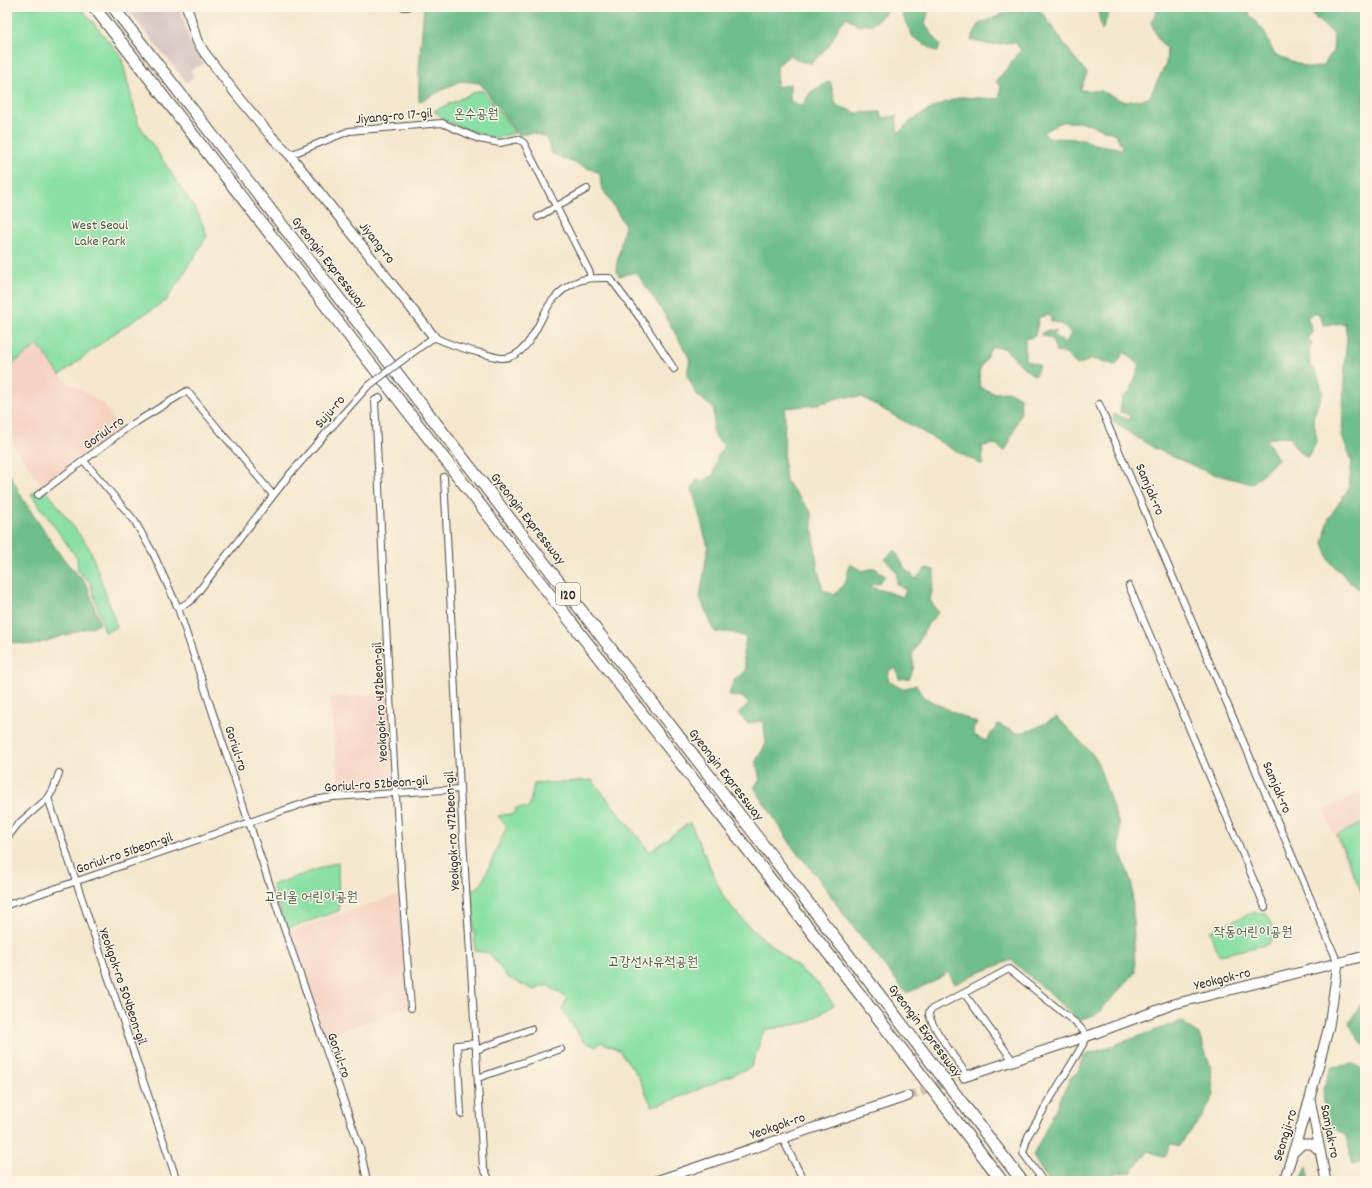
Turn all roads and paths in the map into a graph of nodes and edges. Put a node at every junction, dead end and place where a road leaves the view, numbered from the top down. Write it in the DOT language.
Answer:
graph roads {
  1 [pos="94,7"];
  2 [pos="113,7"];
  3 [pos="187,7"];
  4 [pos="404,7"];
  5 [pos="408,7"];
  6 [pos="290,155"];
  7 [pos="588,189"];
  8 [pos="556,208"];
  9 [pos="538,217"];
  10 [pos="590,278"];
  11 [pos="434,336"];
  12 [pos="674,369"];
  13 [pos="380,398"];
  14 [pos="1100,404"];
  15 [pos="84,461"];
  16 [pos="444,477"];
  17 [pos="273,494"];
  18 [pos="38,495"];
  19 [pos="1129,586"];
  20 [pos="178,608"];
  21 [pos="59,773"];
  22 [pos="460,789"];
  23 [pos="396,793"];
  24 [pos="48,798"];
  25 [pos="249,823"];
  26 [pos="7,838"];
  27 [pos="76,882"];
  28 [pos="7,905"];
  29 [pos="1265,907"];
  30 [pos="1365,956"];
  31 [pos="1338,963"];
  32 [pos="964,993"];
  33 [pos="411,1008"];
  34 [pos="531,1029"];
  35 [pos="1088,1036"];
  36 [pos="476,1043"];
  37 [pos="562,1049"];
  38 [pos="476,1050"];
  39 [pos="1013,1061"];
  40 [pos="966,1076"];
  41 [pos="478,1078"];
  42 [pos="908,1096"];
  43 [pos="1310,1098"];
  44 [pos="461,1114"];
  45 [pos="782,1138"];
  46 [pos="1320,1151"];
  47 [pos="1294,1152"];
  48 [pos="177,1181"];
  49 [pos="367,1181"];
  50 [pos="490,1181"];
  51 [pos="656,1181"];
  52 [pos="804,1181"];
  53 [pos="1002,1181"];
  54 [pos="1022,1181"];
  55 [pos="1043,1181"];
  56 [pos="1284,1181"];
  57 [pos="1326,1181"];
  1 -- 53 [label="highway, 120"];
  2 -- 54 [label="highway, Gyeongin Expressway / 120"];
  3 -- 6 [label="street, Jiyang-ro"];
  4 -- 5 [label="street"];
  6 -- 8 [label="street, Jiyang-ro 17-gil"];
  6 -- 11 [label="street, Jiyang-ro"];
  7 -- 8 [label="street"];
  8 -- 9 [label="street"];
  8 -- 10 [label="street, Jiyang-ro 17-gil"];
  10 -- 11 [label="street, Jiyang-ro"];
  10 -- 12 [label="street, Jiyang-ro"];
  11 -- 17 [label="street, Suju-ro, bridge"];
  13 -- 23 [label="street, Yeokgok-ro 482beon-gil"];
  14 -- 31 [label="street, Samjak-ro"];
  15 -- 17 [label="street, Goriul-ro"];
  15 -- 18 [label="street"];
  15 -- 20 [label="street, Goriul-ro"];
  16 -- 22 [label="street, Yeokgok-ro 472beon-gil"];
  17 -- 20 [label="street, Suju-ro"];
  19 -- 29 [label="street"];
  20 -- 25 [label="street, Goriul-ro"];
  21 -- 24 [label="street"];
  22 -- 23 [label="street, Goriul-ro 52beon-gil"];
  22 -- 36 [label="street, Yeokgok-ro 472beon-gil"];
  23 -- 25 [label="street, Goriul-ro 52beon-gil"];
  23 -- 33 [label="street, Yeokgok-ro 482beon-gil"];
  24 -- 26 [label="street"];
  24 -- 27 [label="street, Yeokgok-ro 504beon-gil"];
  25 -- 27 [label="street, Goriul-ro 51beon-gil"];
  25 -- 49 [label="street, Goriul-ro"];
  27 -- 28 [label="street, Goriul-ro 51beon-gil"];
  27 -- 48 [label="street, Yeokgok-ro 504beon-gil"];
  30 -- 31 [label="street, Yeokgok-ro"];
  31 -- 35 [label="street, Yeokgok-ro"];
  31 -- 43 [label="street, Samjak-ro"];
  32 -- 35 [label="street"];
  32 -- 39 [label="street"];
  32 -- 40 [label="street"];
  34 -- 38 [label="street"];
  35 -- 39 [label="street, Yeokgok-ro"];
  35 -- 55 [label="street"];
  36 -- 38 [label="street, Yeokgok-ro 472beon-gil"];
  36 -- 44 [label="street"];
  37 -- 41 [label="street"];
  38 -- 41 [label="street, Yeokgok-ro 472beon-gil"];
  39 -- 40 [label="street, Yeokgok-ro"];
  41 -- 50 [label="street, Yeokgok-ro 472beon-gil"];
  42 -- 45 [label="street, Yeokgok-ro"];
  43 -- 46 [label="street, Samjak-ro"];
  43 -- 47 [label="street, Seongji-ro"];
  45 -- 51 [label="street, Yeokgok-ro"];
  45 -- 52 [label="street"];
  46 -- 47 [label="street"];
  46 -- 57 [label="street, Samjak-ro"];
  47 -- 56 [label="street, Seongji-ro"];
}
